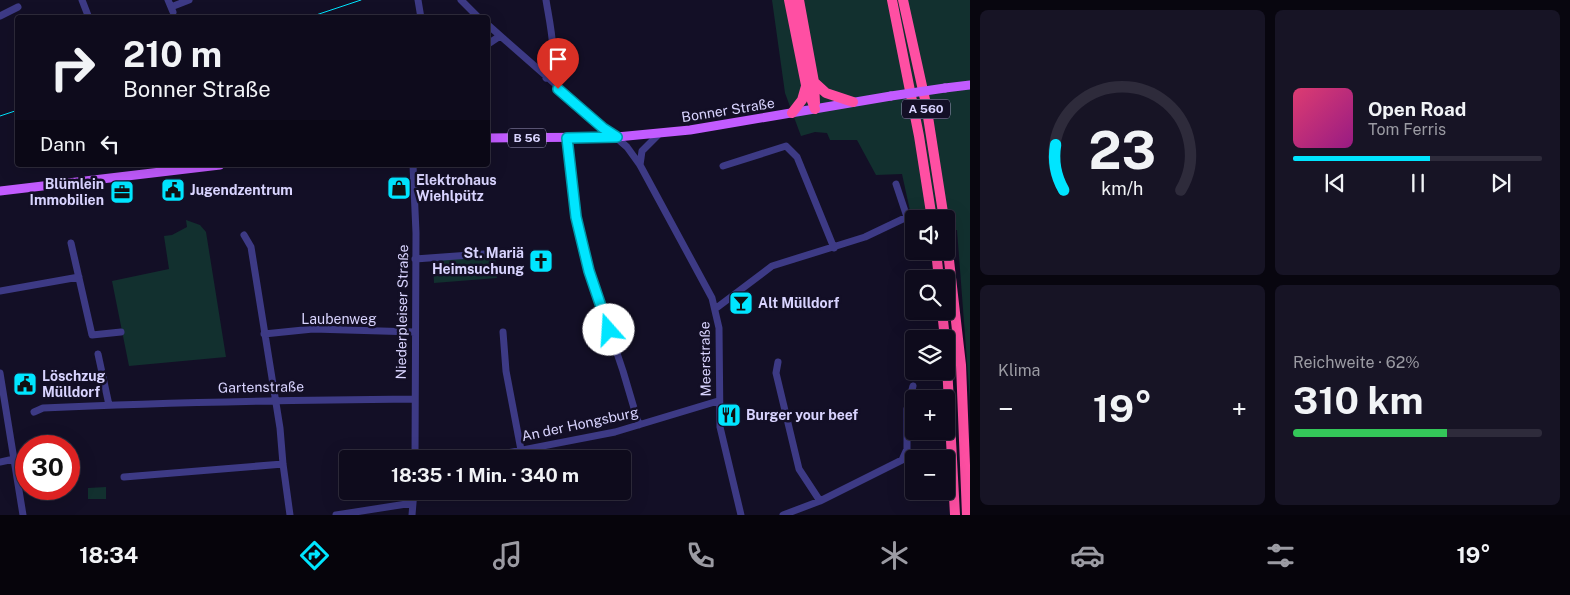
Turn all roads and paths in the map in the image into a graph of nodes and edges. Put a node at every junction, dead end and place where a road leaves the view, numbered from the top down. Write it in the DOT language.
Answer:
graph roads {
  1 [pos="82,0"];
  2 [pos="189,0"];
  3 [pos="418,0"];
  4 [pos="461,0"];
  5 [pos="546,0"];
  6 [pos="789,0"];
  7 [pos="799,0"];
  8 [pos="887,0"];
  9 [pos="892,0"];
  10 [pos="903,0"];
  11 [pos="171,6"];
  12 [pos="18,7"];
  13 [pos="88,15"];
  14 [pos="420,15"];
  15 [pos="477,15"];
  16 [pos="0,16"];
  17 [pos="490,27"];
  18 [pos="500,36"];
  19 [pos="490,43"];
  20 [pos="901,45"];
  21 [pos="546,78"];
  22 [pos="810,83"];
  23 [pos="970,85"];
  24 [pos="853,102"];
  25 [pos="815,109"];
  26 [pos="792,113"];
  27 [pos="660,133"];
  28 [pos="617,137"];
  29 [pos="490,138"];
  30 [pos="567,138"];
  31 [pos="640,165"];
  32 [pos="723,166"];
  33 [pos="203,167"];
  34 [pos="412,167"];
  35 [pos="896,184"];
  36 [pos="0,191"];
  37 [pos="931,210"];
  38 [pos="943,210"];
  39 [pos="244,235"];
  40 [pos="71,243"];
  41 [pos="834,248"];
  42 [pos="498,254"];
  43 [pos="415,259"];
  44 [pos="949,260"];
  45 [pos="79,277"];
  46 [pos="0,291"];
  47 [pos="715,309"];
  48 [pos="121,332"];
  49 [pos="415,332"];
  50 [pos="502,332"];
  51 [pos="264,334"];
  52 [pos="98,354"];
  53 [pos="778,362"];
  54 [pos="0,373"];
  55 [pos="948,380"];
  56 [pos="914,386"];
  57 [pos="2,399"];
  58 [pos="274,399"];
  59 [pos="414,399"];
  60 [pos="718,400"];
  61 [pos="109,405"];
  62 [pos="34,412"];
  63 [pos="638,425"];
  64 [pos="970,438"];
  65 [pos="415,450"];
  66 [pos="521,450"];
  67 [pos="14,459"];
  68 [pos="0,462"];
  69 [pos="283,464"];
  70 [pos="124,477"];
  71 [pos="967,478"];
  72 [pos="820,501"];
  73 [pos="414,503"];
  74 [pos="23,515"];
  75 [pos="290,515"];
  76 [pos="336,515"];
  77 [pos="412,515"];
  78 [pos="741,515"];
  79 [pos="783,515"];
  80 [pos="955,515"];
  81 [pos="967,515"];
  1 -- 13 [label="street"];
  2 -- 11 [label="street"];
  3 -- 14 [label="street"];
  4 -- 15 [label="street"];
  5 -- 21 [label="street"];
  6 -- 22 [label="highway"];
  7 -- 22 [label="highway"];
  8 -- 20 [label="highway"];
  9 -- 20 [label="highway, A 560"];
  10 -- 38 [label="highway, A 560"];
  12 -- 16 [label="street"];
  17 -- 18 [label="street, Meerstraße"];
  18 -- 19 [label="street"];
  18 -- 21 [label="street, Meerstraße"];
  20 -- 37 [label="highway, A 560"];
  21 -- 28 [label="street, Meerstraße"];
  22 -- 24 [label="highway"];
  22 -- 25 [label="highway"];
  22 -- 26 [label="highway"];
  23 -- 24 [label="main road, Bonner Straße / B 56, bridge"];
  24 -- 25 [label="main road, Bonner Straße / B 56"];
  25 -- 26 [label="main road, Bonner Straße / B 56"];
  26 -- 27 [label="main road, Bonner Straße / B 56"];
  27 -- 28 [label="main road, Bonner Straße / B 56"];
  27 -- 31 [label="street"];
  28 -- 30 [label="main road, Bonner Straße / B 56"];
  28 -- 31 [label="street, Meerstraße"];
  29 -- 30 [label="main road, Bonner Straße / B 56"];
  30 -- 63 [label="street"];
  31 -- 47 [label="street, Meerstraße"];
  32 -- 41 [label="street"];
  33 -- 36 [label="main road"];
  34 -- 43 [label="street, Niederpleiser Straße"];
  35 -- 41 [label="street"];
  39 -- 51 [label="street"];
  40 -- 45 [label="street"];
  41 -- 47 [label="street"];
  42 -- 43 [label="street"];
  43 -- 49 [label="street, Niederpleiser Straße"];
  44 -- 71 [label="highway"];
  45 -- 46 [label="street"];
  45 -- 48 [label="street"];
  47 -- 60 [label="street, Meerstraße"];
  49 -- 51 [label="street, Laubenweg"];
  49 -- 59 [label="street, Niederpleiser Straße"];
  50 -- 66 [label="street"];
  51 -- 58 [label="street"];
  52 -- 61 [label="street"];
  53 -- 72 [label="street"];
  54 -- 57 [label="street"];
  55 -- 80 [label="highway"];
  56 -- 72 [label="street"];
  57 -- 67 [label="street"];
  58 -- 59 [label="street, Gartenstraße"];
  58 -- 61 [label="street, Gartenstraße"];
  58 -- 69 [label="street"];
  59 -- 65 [label="street, Niederpleiser Straße"];
  60 -- 63 [label="street, An der Hongsburg"];
  60 -- 78 [label="street, Meerstraße"];
  61 -- 62 [label="street, Gartenstraße"];
  63 -- 66 [label="street, An der Hongsburg"];
  64 -- 71 [label="highway"];
  67 -- 68 [label="street"];
  67 -- 74 [label="street"];
  69 -- 70 [label="street"];
  69 -- 75 [label="street"];
  71 -- 81 [label="highway"];
  72 -- 79 [label="street"];
  73 -- 76 [label="street"];
  73 -- 77 [label="street"];
}
